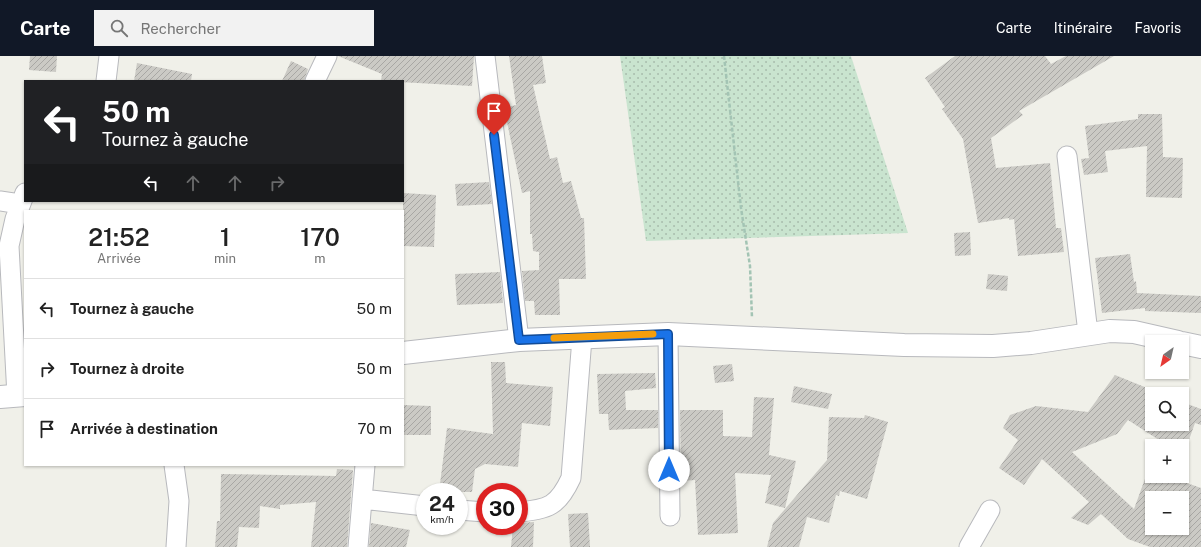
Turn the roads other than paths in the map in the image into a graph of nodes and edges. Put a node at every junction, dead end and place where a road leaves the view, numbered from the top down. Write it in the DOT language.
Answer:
graph roads {
  1 [pos="109,56"];
  2 [pos="327,56"];
  3 [pos="485,56"];
  4 [pos="106,80"];
  5 [pos="315,80"];
  6 [pos="1067,156"];
  7 [pos="22,199"];
  8 [pos="0,201"];
  9 [pos="1088,333"];
  10 [pos="668,334"];
  11 [pos="1147,335"];
  12 [pos="582,338"];
  13 [pos="519,340"];
  14 [pos="1189,344"];
  15 [pos="1201,347"];
  16 [pos="404,353"];
  17 [pos="14,396"];
  18 [pos="174,466"];
  19 [pos="365,466"];
  20 [pos="362,500"];
  21 [pos="416,505"];
  22 [pos="990,510"];
  23 [pos="528,511"];
  24 [pos="670,516"];
  25 [pos="176,547"];
  26 [pos="358,547"];
  27 [pos="969,547"];
  1 -- 4 [label="street"];
  2 -- 5 [label="street"];
  3 -- 13 [label="street"];
  6 -- 9 [label="street"];
  7 -- 8 [label="street"];
  7 -- 17 [label="street"];
  9 -- 10 [label="street"];
  9 -- 11 [label="street"];
  10 -- 12 [label="street"];
  10 -- 24 [label="street"];
  12 -- 13 [label="street"];
  12 -- 23 [label="street"];
  13 -- 16 [label="street"];
  14 -- 15 [label="street"];
  18 -- 25 [label="street"];
  19 -- 20 [label="street"];
  20 -- 21 [label="street"];
  20 -- 26 [label="street"];
  22 -- 27 [label="street"];
}
